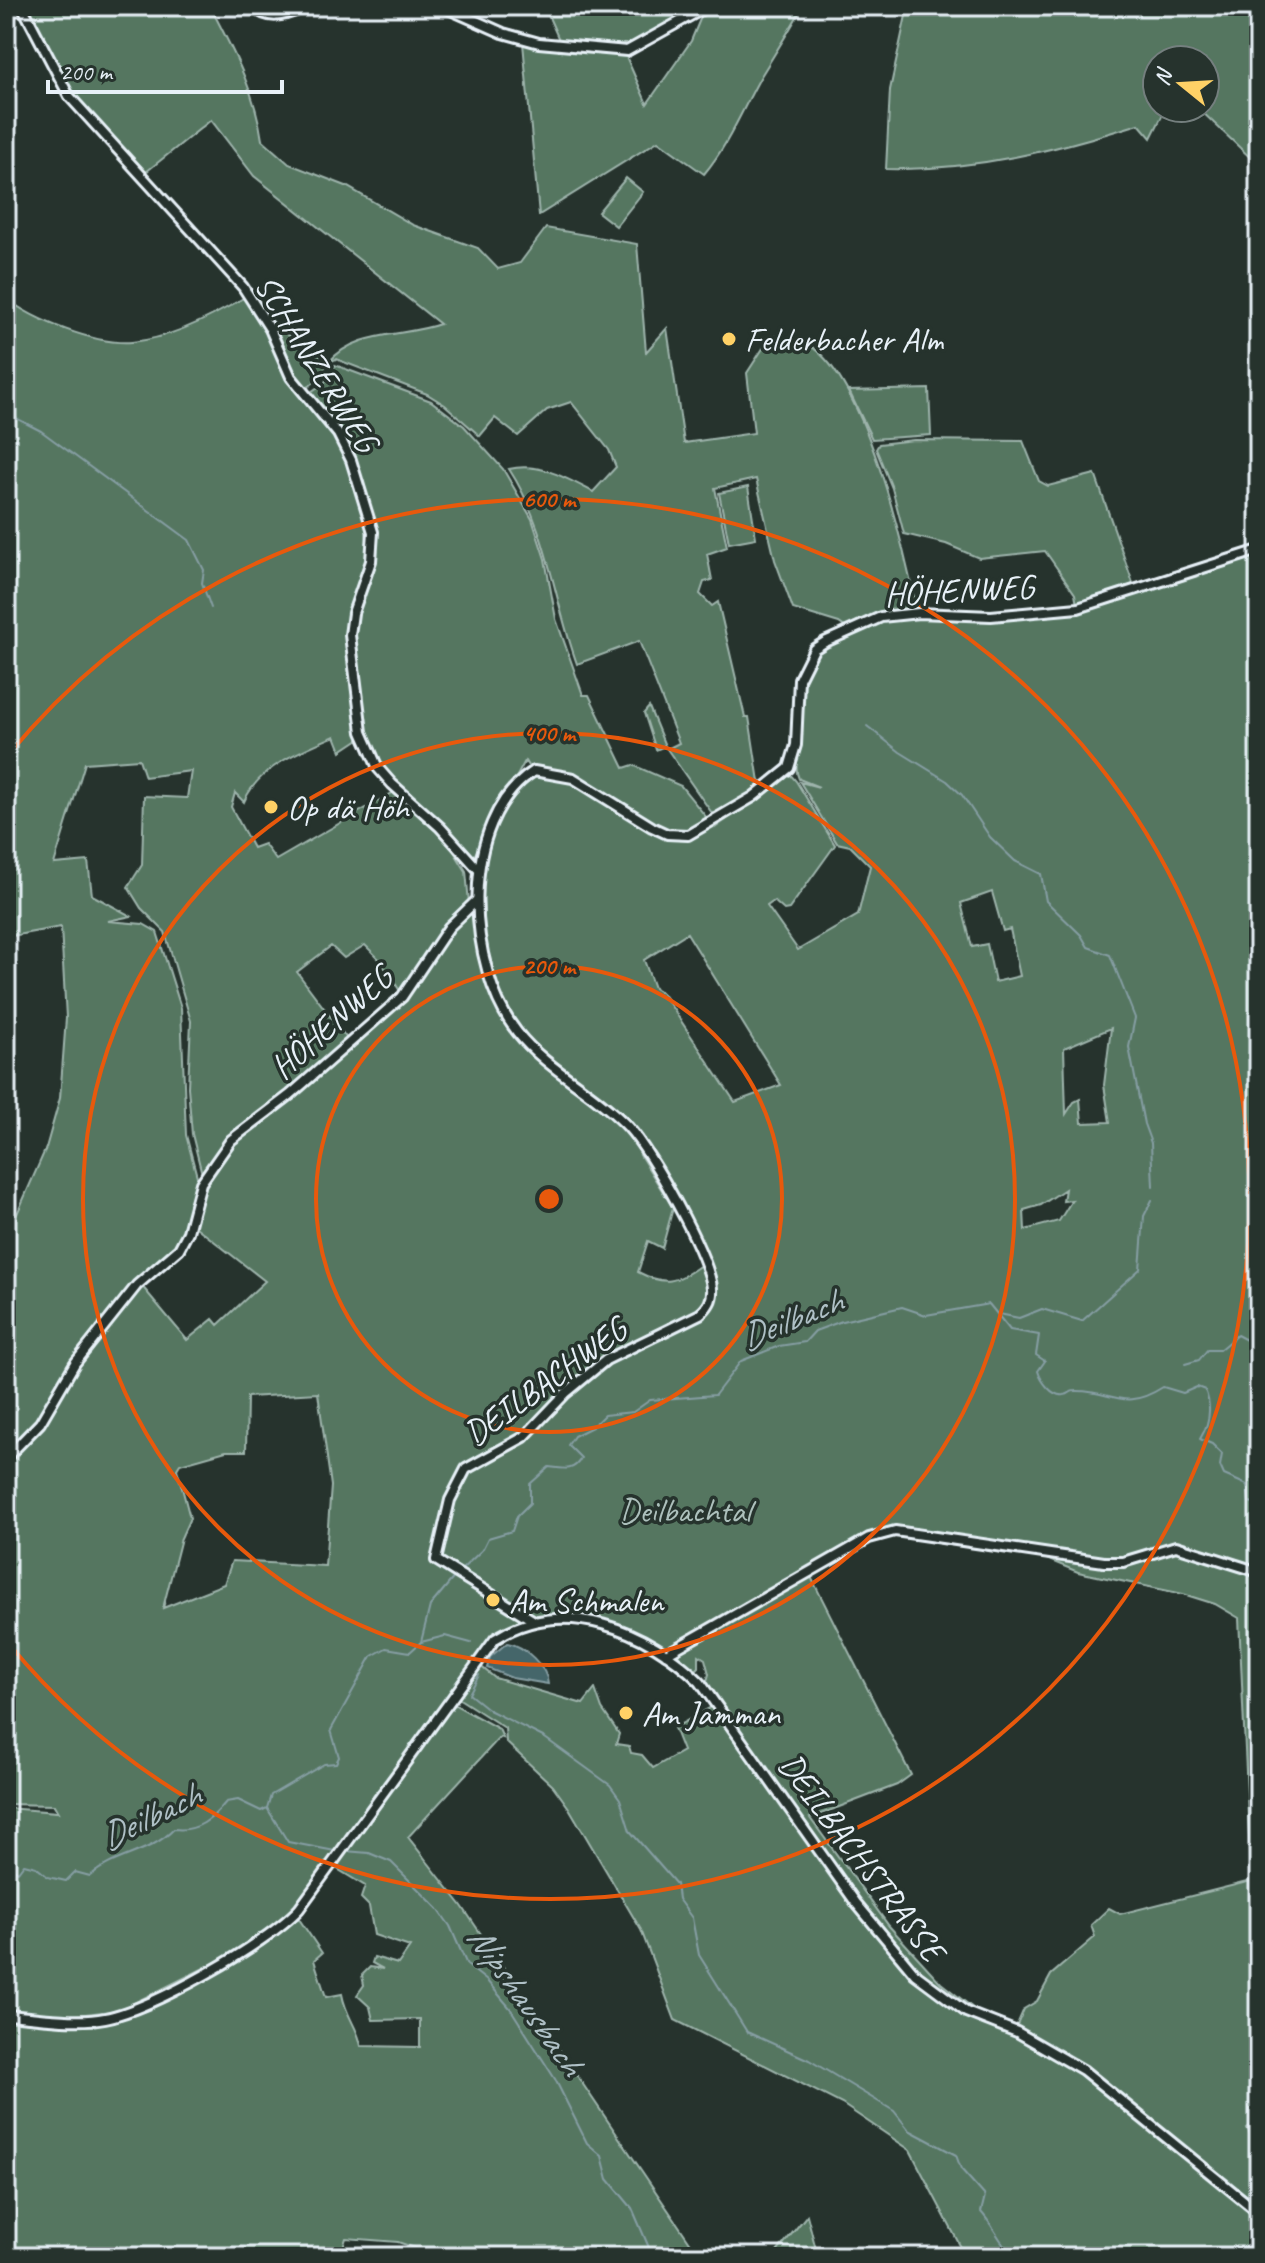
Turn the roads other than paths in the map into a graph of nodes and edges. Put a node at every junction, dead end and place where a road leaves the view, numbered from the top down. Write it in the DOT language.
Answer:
graph roads {
  1 [pos="22,6"];
  2 [pos="252,6"];
  3 [pos="309,6"];
  4 [pos="442,6"];
  5 [pos="708,6"];
  6 [pos="1259,550"];
  7 [pos="477,868"];
  8 [pos="477,900"];
  9 [pos="6,1458"];
  10 [pos="1259,1572"];
  11 [pos="534,1621"];
  12 [pos="666,1654"];
  13 [pos="6,2015"];
  14 [pos="1259,2213"];
  1 -- 7 [label="street, SCHANZERWEG"];
  2 -- 3 [label="street"];
  4 -- 5 [label="street"];
  6 -- 7 [label="street, HÖHENWEG"];
  7 -- 8 [label="street, HÖHENWEG"];
  8 -- 9 [label="street, HÖHENWEG"];
  8 -- 11 [label="street, DEILBACHWEG"];
  10 -- 12 [label="street"];
  11 -- 12 [label="street, DEILBACHSTRASSE"];
  11 -- 13 [label="street, DEILBACHSTRASSE"];
  12 -- 14 [label="street, DEILBACHSTRASSE"];
}
